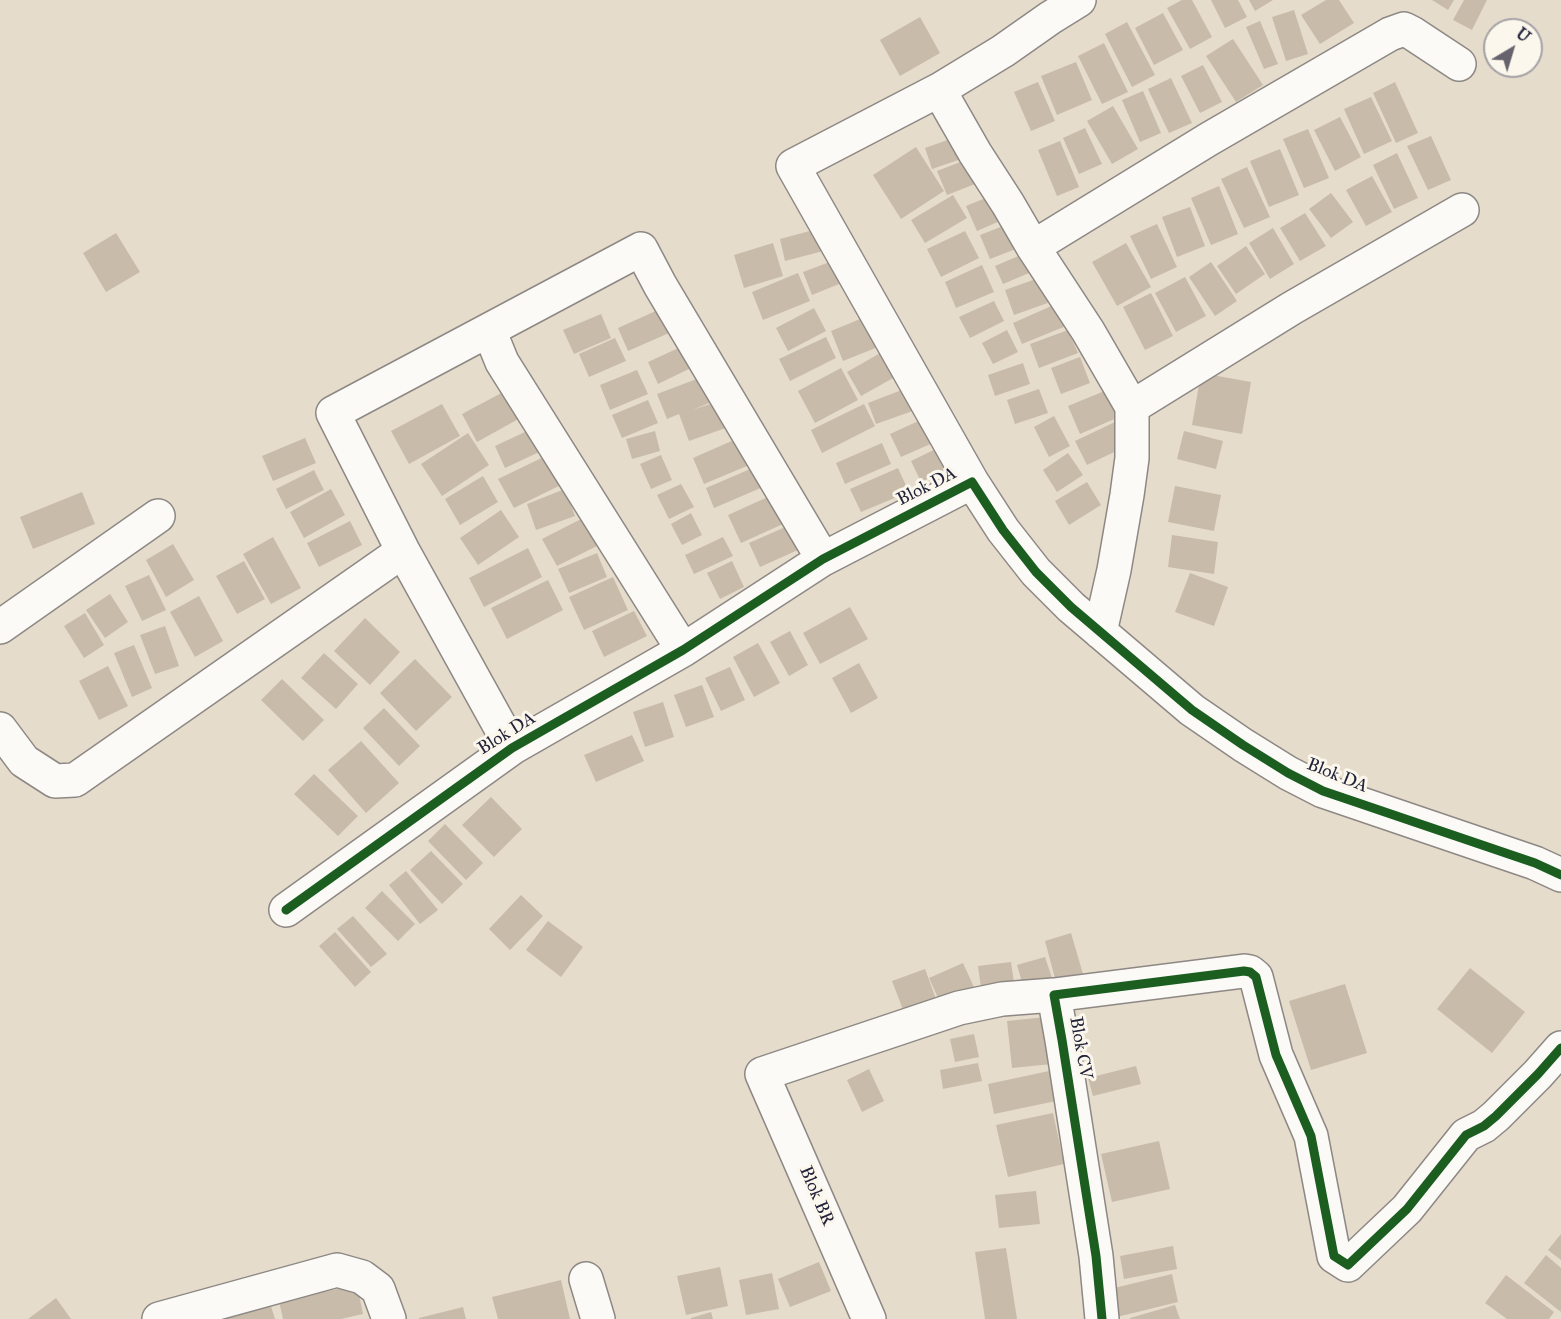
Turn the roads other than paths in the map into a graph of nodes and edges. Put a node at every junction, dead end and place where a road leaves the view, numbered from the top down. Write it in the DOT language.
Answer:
graph roads {
  1 [pos="1079,0"];
  2 [pos="1459,64"];
  3 [pos="939,90"];
  4 [pos="1462,210"];
  5 [pos="1033,247"];
  6 [pos="489,330"];
  7 [pos="1132,407"];
  8 [pos="972,483"];
  9 [pos="158,516"];
  10 [pos="403,551"];
  11 [pos="822,559"];
  12 [pos="0,627"];
  13 [pos="1100,632"];
  14 [pos="683,650"];
  15 [pos="0,729"];
  16 [pos="512,748"];
  17 [pos="1561,875"];
  18 [pos="286,910"];
  19 [pos="1053,995"];
  20 [pos="1561,1048"];
  21 [pos="586,1279"];
  22 [pos="159,1319"];
  23 [pos="388,1319"];
  24 [pos="598,1319"];
  25 [pos="869,1319"];
  26 [pos="1102,1319"];
  1 -- 3 [label="street"];
  2 -- 5 [label="street"];
  3 -- 5 [label="street"];
  3 -- 8 [label="street"];
  4 -- 7 [label="street"];
  5 -- 7 [label="street"];
  6 -- 10 [label="street"];
  6 -- 11 [label="street"];
  6 -- 14 [label="street"];
  7 -- 13 [label="street"];
  8 -- 11 [label="street, Blok DA"];
  8 -- 13 [label="street, Blok DA"];
  9 -- 12 [label="street"];
  10 -- 15 [label="street"];
  10 -- 16 [label="street"];
  11 -- 14 [label="street, Blok DA"];
  13 -- 17 [label="street, Blok DA"];
  14 -- 16 [label="street, Blok DA"];
  16 -- 18 [label="street, Blok DA"];
  19 -- 20 [label="street, Blok CV"];
  19 -- 25 [label="street, Blok BR"];
  19 -- 26 [label="street, Blok CV"];
  21 -- 24 [label="street"];
  22 -- 23 [label="street"];
}
